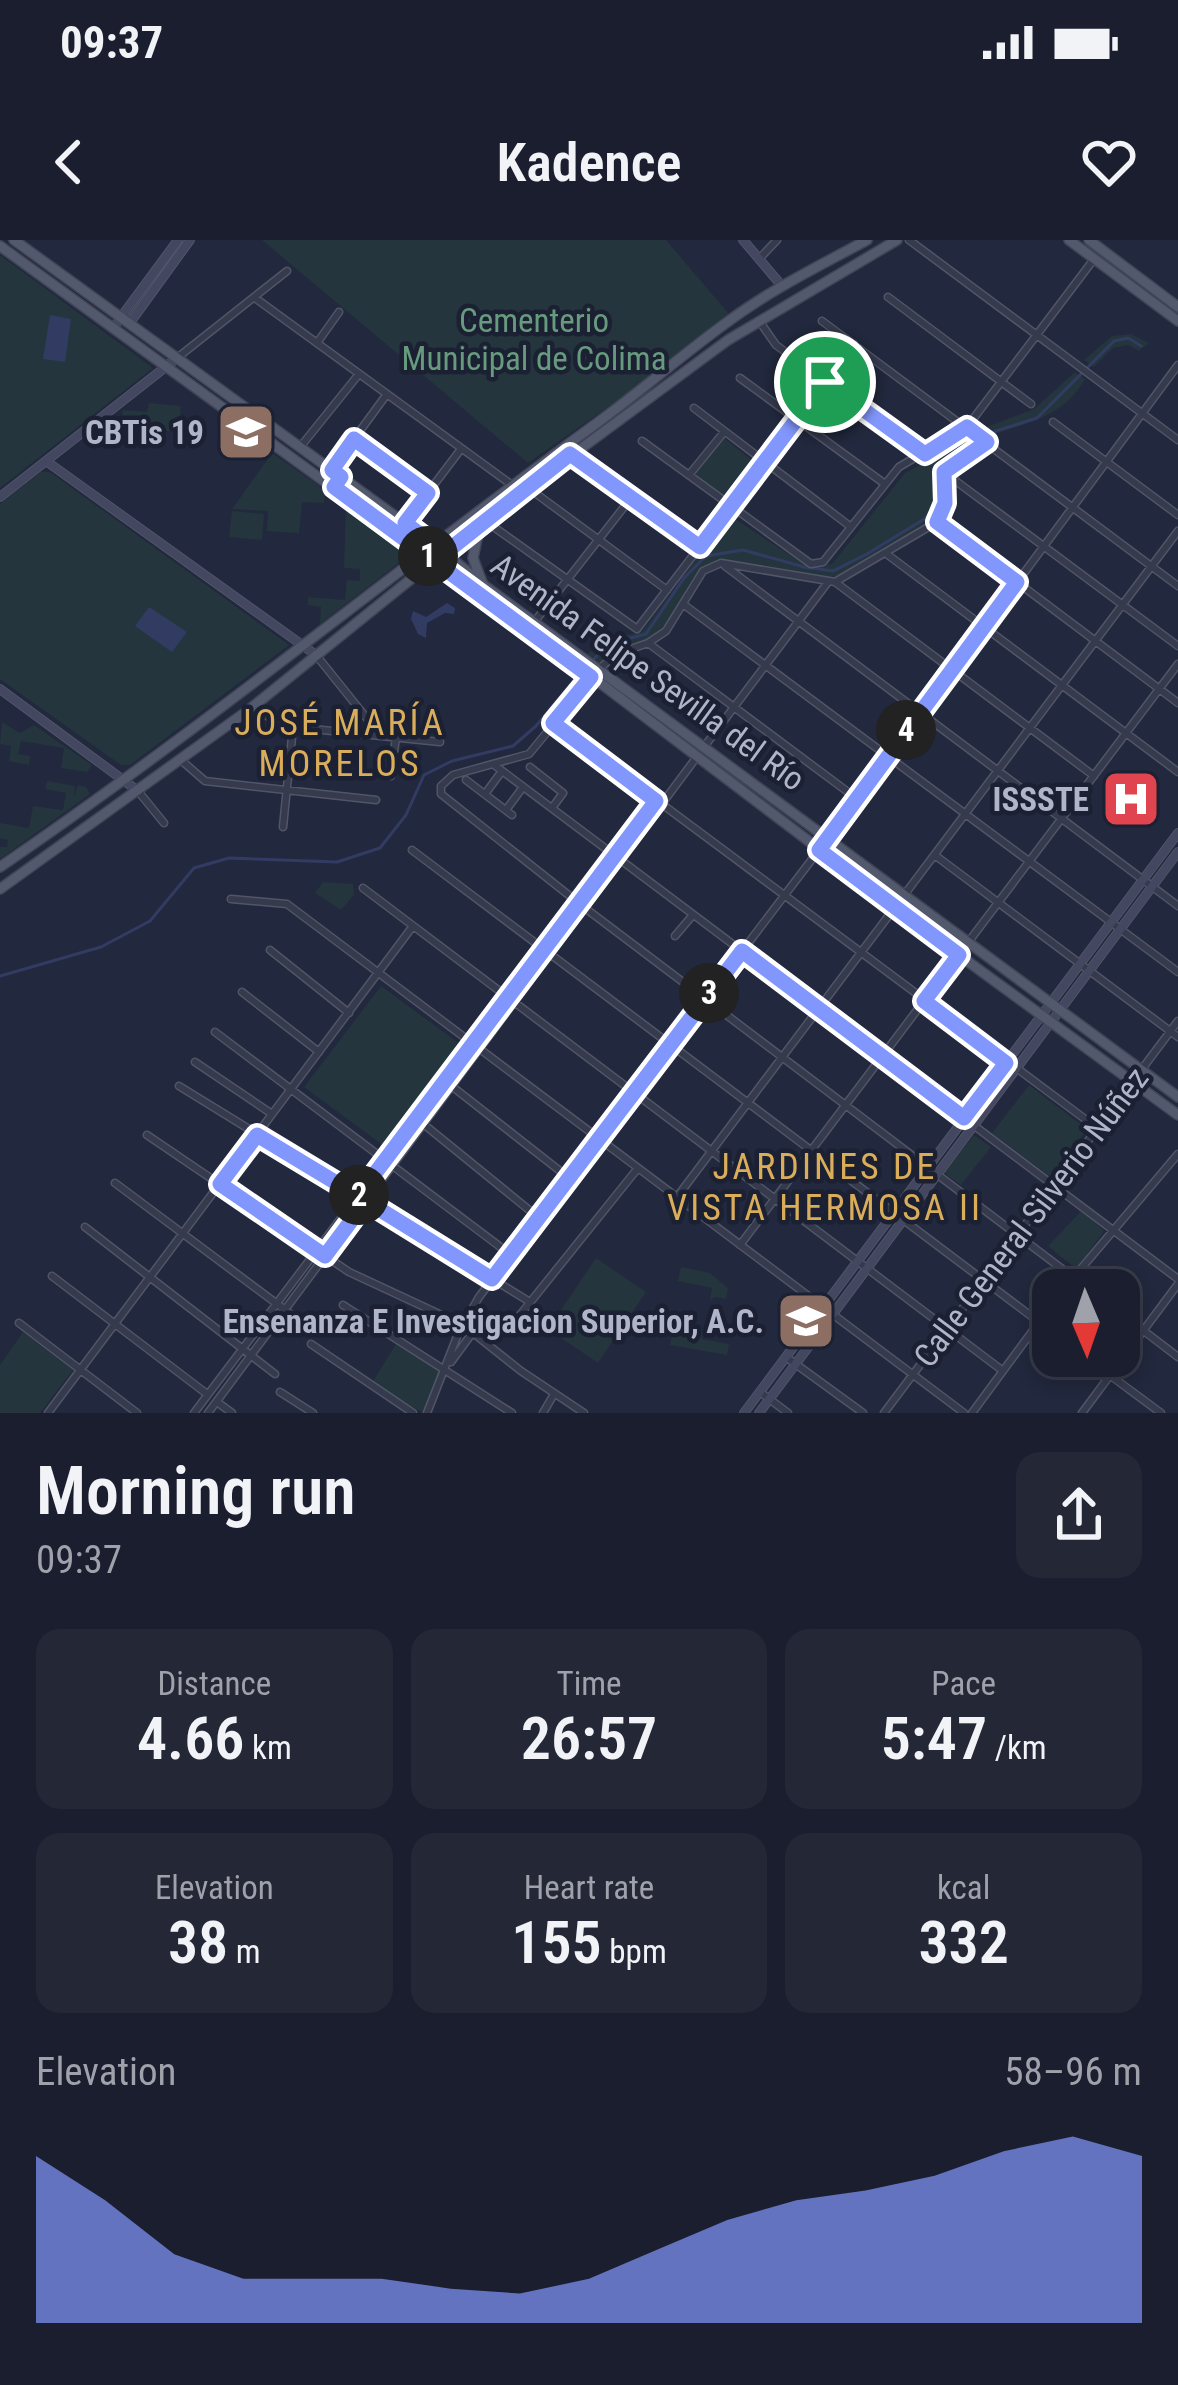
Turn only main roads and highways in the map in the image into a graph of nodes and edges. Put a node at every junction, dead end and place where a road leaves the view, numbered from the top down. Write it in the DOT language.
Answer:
graph roads {
  1 [pos="14,240"];
  2 [pos="178,240"];
  3 [pos="190,240"];
  4 [pos="743,240"];
  5 [pos="867,240"];
  6 [pos="897,240"];
  7 [pos="1069,240"];
  8 [pos="1089,240"];
  9 [pos="0,246"];
  10 [pos="1130,278"];
  11 [pos="782,286"];
  12 [pos="1178,307"];
  13 [pos="740,314"];
  14 [pos="125,321"];
  15 [pos="1178,321"];
  16 [pos="721,327"];
  17 [pos="747,327"];
  18 [pos="113,328"];
  19 [pos="731,338"];
  20 [pos="177,358"];
  21 [pos="166,367"];
  22 [pos="260,418"];
  23 [pos="251,428"];
  24 [pos="46,461"];
  25 [pos="336,473"];
  26 [pos="334,487"];
  27 [pos="0,497"];
  28 [pos="467,519"];
  29 [pos="483,521"];
  30 [pos="416,531"];
  31 [pos="440,549"];
  32 [pos="429,557"];
  33 [pos="452,576"];
  34 [pos="484,586"];
  35 [pos="394,592"];
  36 [pos="304,646"];
  37 [pos="316,655"];
  38 [pos="590,668"];
  39 [pos="0,689"];
  40 [pos="216,712"];
  41 [pos="226,726"];
  42 [pos="124,779"];
  43 [pos="138,791"];
  44 [pos="44,837"];
  45 [pos="1177,837"];
  46 [pos="54,850"];
  47 [pos="1178,852"];
  48 [pos="0,867"];
  49 [pos="0,889"];
  50 [pos="1055,1006"];
  51 [pos="1047,1018"];
  52 [pos="1178,1097"];
  53 [pos="1178,1114"];
  54 [pos="745,1413"];
  55 [pos="759,1413"];
  1 -- 14 [label="main road, Avenida Felipe Sevilla del Río"];
  2 -- 14 [label="main road"];
  3 -- 14 [label="main road"];
  4 -- 11 [label="main road"];
  5 -- 11 [label="main road"];
  6 -- 17 [label="main road"];
  7 -- 10 [label="main road"];
  8 -- 10 [label="main road"];
  9 -- 18 [label="main road, Avenida Felipe Sevilla del Río"];
  10 -- 12 [label="main road"];
  10 -- 15 [label="main road"];
  11 -- 13 [label="main road"];
  13 -- 16 [label="main road"];
  13 -- 17 [label="main road"];
  14 -- 18 [label="main road"];
  14 -- 20 [label="main road, Avenida Felipe Sevilla del Río"];
  16 -- 19 [label="main road"];
  16 -- 28 [label="main road"];
  17 -- 19 [label="main road"];
  18 -- 21 [label="main road, Avenida Felipe Sevilla del Río"];
  19 -- 29 [label="main road"];
  20 -- 21 [label="main road"];
  20 -- 22 [label="main road, Avenida Felipe Sevilla del Río"];
  21 -- 23 [label="main road, Avenida Felipe Sevilla del Río"];
  21 -- 24 [label="main road"];
  22 -- 23 [label="main road"];
  22 -- 25 [label="main road, Avenida Felipe Sevilla del Río"];
  23 -- 26 [label="main road, Avenida Felipe Sevilla del Río"];
  24 -- 27 [label="main road"];
  24 -- 36 [label="main road"];
  25 -- 26 [label="main road"];
  25 -- 30 [label="main road, Avenida Felipe Sevilla del Río"];
  26 -- 32 [label="main road, Avenida Felipe Sevilla del Río"];
  28 -- 30 [label="main road"];
  28 -- 31 [label="main road"];
  29 -- 31 [label="main road"];
  29 -- 34 [label="main road"];
  30 -- 31 [label="main road, Avenida Felipe Sevilla del Río"];
  31 -- 32 [label="main road"];
  31 -- 34 [label="main road, Avenida Felipe Sevilla del Río"];
  32 -- 33 [label="main road, Avenida Felipe Sevilla del Río"];
  32 -- 35 [label="main road"];
  32 -- 36 [label="main road"];
  33 -- 35 [label="main road"];
  33 -- 38 [label="main road, Avenida Felipe Sevilla del Río"];
  34 -- 38 [label="main road, Avenida Felipe Sevilla del Río"];
  35 -- 37 [label="main road"];
  36 -- 37 [label="main road"];
  36 -- 40 [label="main road"];
  37 -- 41 [label="main road"];
  38 -- 50 [label="main road, Avenida Felipe Sevilla del Río"];
  38 -- 51 [label="main road, Avenida Felipe Sevilla del Río"];
  39 -- 42 [label="main road"];
  40 -- 41 [label="main road"];
  40 -- 42 [label="main road"];
  41 -- 43 [label="main road"];
  42 -- 43 [label="main road"];
  42 -- 44 [label="main road"];
  43 -- 46 [label="main road"];
  44 -- 46 [label="main road"];
  44 -- 48 [label="main road"];
  45 -- 50 [label="main road"];
  46 -- 49 [label="main road"];
  47 -- 50 [label="main road"];
  50 -- 51 [label="main road"];
  50 -- 52 [label="main road, Avenida Felipe Sevilla del Río"];
  51 -- 53 [label="main road, Avenida Felipe Sevilla del Río"];
  51 -- 54 [label="main road"];
  51 -- 55 [label="main road"];
}
